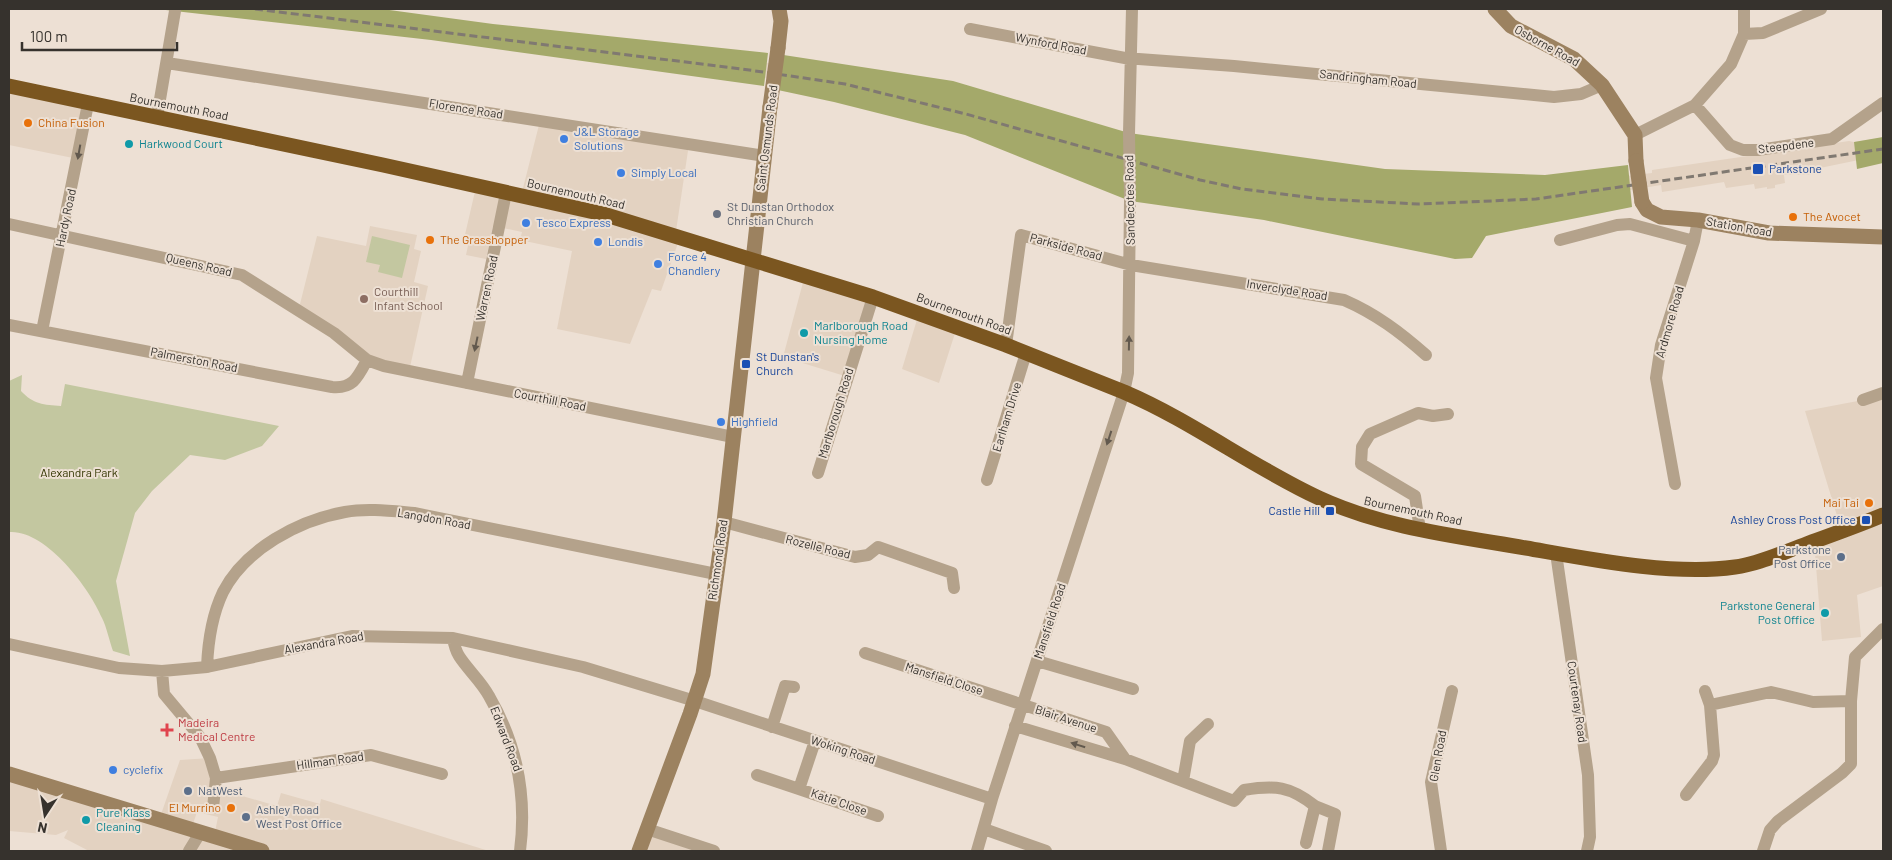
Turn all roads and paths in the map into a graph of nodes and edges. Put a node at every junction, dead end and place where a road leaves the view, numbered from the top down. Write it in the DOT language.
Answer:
graph roads {
  1 [pos="779,9"];
  2 [pos="1132,9"];
  3 [pos="1494,9"];
  4 [pos="1744,9"];
  5 [pos="1821,9"];
  6 [pos="175,11"];
  7 [pos="1806,11"];
  8 [pos="970,29"];
  9 [pos="1744,34"];
  10 [pos="1132,57"];
  11 [pos="167,63"];
  12 [pos="1602,84"];
  13 [pos="9,86"];
  14 [pos="1883,103"];
  15 [pos="88,104"];
  16 [pos="1695,105"];
  17 [pos="157,118"];
  18 [pos="1635,135"];
  19 [pos="765,156"];
  20 [pos="506,193"];
  21 [pos="1698,220"];
  22 [pos="9,224"];
  23 [pos="63,235"];
  24 [pos="1883,237"];
  25 [pos="1560,240"];
  26 [pos="1694,242"];
  27 [pos="753,258"];
  28 [pos="1130,265"];
  29 [pos="873,297"];
  30 [pos="9,325"];
  31 [pos="42,331"];
  32 [pos="1006,345"];
  33 [pos="1026,353"];
  34 [pos="1426,355"];
  35 [pos="367,360"];
  36 [pos="467,383"];
  37 [pos="1124,392"];
  38 [pos="1883,393"];
  39 [pos="1863,400"];
  40 [pos="1448,414"];
  41 [pos="733,437"];
  42 [pos="818,473"];
  43 [pos="987,480"];
  44 [pos="1676,484"];
  45 [pos="1883,515"];
  46 [pos="724,522"];
  47 [pos="1420,530"];
  48 [pos="1556,553"];
  49 [pos="716,574"];
  50 [pos="954,588"];
  51 [pos="1883,628"];
  52 [pos="453,638"];
  53 [pos="9,644"];
  54 [pos="865,653"];
  55 [pos="1037,661"];
  56 [pos="207,667"];
  57 [pos="162,671"];
  58 [pos="794,686"];
  59 [pos="1133,689"];
  60 [pos="1452,691"];
  61 [pos="1705,691"];
  62 [pos="695,701"];
  63 [pos="1851,701"];
  64 [pos="1023,704"];
  65 [pos="1710,705"];
  66 [pos="1208,724"];
  67 [pos="1016,726"];
  68 [pos="772,728"];
  69 [pos="815,740"];
  70 [pos="1125,759"];
  71 [pos="9,774"];
  72 [pos="442,774"];
  73 [pos="757,775"];
  74 [pos="216,778"];
  75 [pos="1183,780"];
  76 [pos="800,788"];
  77 [pos="1686,795"];
  78 [pos="992,799"];
  79 [pos="1315,806"];
  80 [pos="212,808"];
  81 [pos="878,816"];
  82 [pos="647,829"];
  83 [pos="984,829"];
  84 [pos="200,833"];
  85 [pos="1306,843"];
  86 [pos="189,851"];
  87 [pos="262,851"];
  88 [pos="520,851"];
  89 [pos="639,851"];
  90 [pos="714,851"];
  91 [pos="977,851"];
  92 [pos="1046,851"];
  93 [pos="1328,851"];
  94 [pos="1441,851"];
  95 [pos="1587,851"];
  96 [pos="1763,851"];
  1 -- 19 [label="street, Saint Osmunds Road, bridge"];
  2 -- 10 [label="street, Sandecotes Road"];
  3 -- 12 [label="street, Osborne Road"];
  4 -- 9 [label="street"];
  5 -- 7 [label="street"];
  6 -- 11 [label="street"];
  7 -- 9 [label="street"];
  8 -- 10 [label="street, Wynford Road"];
  9 -- 16 [label="street"];
  10 -- 12 [label="street, Sandringham Road"];
  10 -- 28 [label="street, Sandecotes Road, bridge"];
  11 -- 17 [label="street"];
  11 -- 19 [label="street, Florence Road"];
  12 -- 18 [label="street, Osborne Road"];
  13 -- 15 [label="highway, Bournemouth Road"];
  14 -- 16 [label="street, Steepdene"];
  15 -- 17 [label="highway, Bournemouth Road"];
  15 -- 23 [label="street, Hardy Road, one-way"];
  16 -- 18 [label="street"];
  17 -- 20 [label="highway, Bournemouth Road"];
  18 -- 21 [label="street, Station Road, bridge"];
  19 -- 27 [label="street, Saint Osmunds Road"];
  20 -- 27 [label="highway, Bournemouth Road"];
  20 -- 36 [label="street, Warren Road, one-way"];
  21 -- 24 [label="street, Station Road"];
  21 -- 26 [label="street, Ardmore Road"];
  22 -- 23 [label="street, Queens Road"];
  23 -- 31 [label="street, Hardy Road"];
  23 -- 35 [label="street, Queens Road"];
  25 -- 26 [label="street"];
  26 -- 44 [label="street, Ardmore Road"];
  27 -- 29 [label="highway, Bournemouth Road"];
  27 -- 41 [label="street, Richmond Road"];
  28 -- 32 [label="street, Parkside Road"];
  28 -- 34 [label="street, Inverclyde Road"];
  37 -- 28 [label="street, Sandecotes Road, one-way"];
  29 -- 32 [label="highway, Bournemouth Road"];
  29 -- 42 [label="street, Marlborough Road"];
  30 -- 31 [label="street, Palmerston Road"];
  31 -- 35 [label="street, Palmerston Road"];
  32 -- 33 [label="highway, Bournemouth Road"];
  33 -- 37 [label="highway, Bournemouth Road"];
  33 -- 43 [label="street, Earlham Drive"];
  35 -- 36 [label="street, Courthill Road"];
  36 -- 41 [label="street, Courthill Road"];
  37 -- 47 [label="highway, Bournemouth Road"];
  37 -- 55 [label="street, Mansfield Road, one-way"];
  38 -- 39 [label="street"];
  40 -- 47 [label="street"];
  41 -- 46 [label="street, Richmond Road"];
  45 -- 48 [label="highway, Bournemouth Road"];
  46 -- 49 [label="street, Richmond Road"];
  46 -- 50 [label="street, Rozelle Road"];
  47 -- 48 [label="highway, Bournemouth Road"];
  48 -- 95 [label="street, Courtenay Road"];
  49 -- 56 [label="street, Langdon Road"];
  49 -- 62 [label="street, Richmond Road"];
  51 -- 63 [label="street"];
  52 -- 56 [label="street, Alexandra Road"];
  52 -- 62 [label="street, Alexandra Road"];
  52 -- 88 [label="street, Edward Road"];
  53 -- 57 [label="street, Alexandra Road"];
  54 -- 64 [label="street, Mansfield Close"];
  55 -- 59 [label="street"];
  55 -- 64 [label="street, Mansfield Road"];
  56 -- 57 [label="street, Alexandra Road"];
  57 -- 74 [label="street"];
  58 -- 68 [label="street"];
  60 -- 94 [label="street, Glen Road"];
  61 -- 65 [label="street"];
  62 -- 68 [label="street, Woking Road"];
  62 -- 82 [label="street, Richmond Road"];
  63 -- 65 [label="street"];
  63 -- 96 [label="street"];
  64 -- 67 [label="street, Mansfield Road"];
  64 -- 70 [label="street, Blair Avenue"];
  65 -- 77 [label="street"];
  66 -- 75 [label="street"];
  70 -- 67 [label="street, Blair Avenue, one-way"];
  67 -- 78 [label="street, Mansfield Road"];
  68 -- 69 [label="street, Woking Road"];
  69 -- 76 [label="street, Katie Close"];
  69 -- 78 [label="street, Woking Road"];
  70 -- 75 [label="street, Blair Avenue"];
  71 -- 84 [label="street"];
  72 -- 74 [label="street, Hillman Road"];
  73 -- 76 [label="street, Katie Close"];
  74 -- 80 [label="street"];
  75 -- 79 [label="street, Blair Avenue"];
  76 -- 81 [label="street, Katie Close"];
  78 -- 83 [label="street, Mansfield Road"];
  79 -- 85 [label="street"];
  79 -- 93 [label="street"];
  82 -- 89 [label="street, Richmond Road"];
  82 -- 90 [label="street"];
  83 -- 91 [label="street, Mansfield Road"];
  83 -- 92 [label="street"];
  84 -- 86 [label="street"];
  84 -- 87 [label="street"];
}
